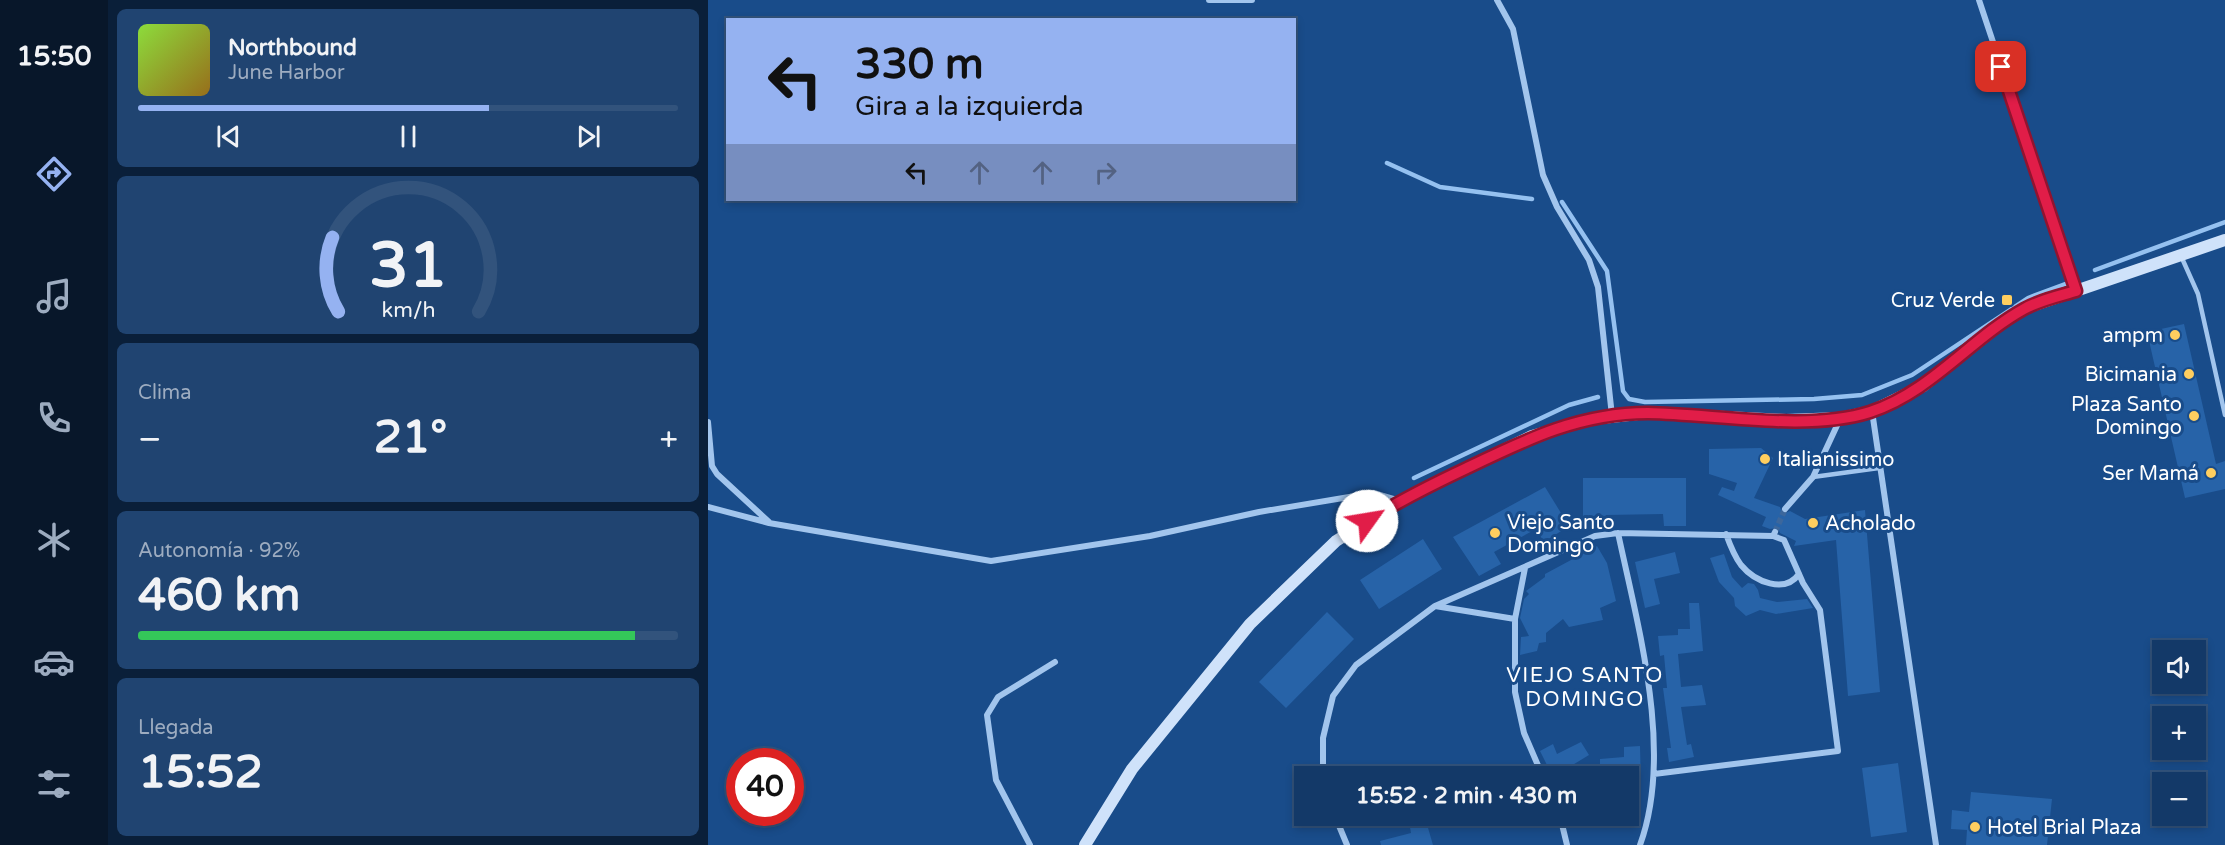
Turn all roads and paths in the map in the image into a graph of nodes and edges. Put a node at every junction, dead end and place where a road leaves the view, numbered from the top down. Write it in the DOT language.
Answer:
graph roads {
  1 [pos="1209,0"];
  2 [pos="1252,0"];
  3 [pos="1497,0"];
  4 [pos="1979,0"];
  5 [pos="2225,240"];
  6 [pos="2181,256"];
  7 [pos="2076,291"];
  8 [pos="1872,411"];
  9 [pos="2225,415"];
  10 [pos="1612,417"];
  11 [pos="1840,418"];
  12 [pos="708,422"];
  13 [pos="709,455"];
  14 [pos="1879,468"];
  15 [pos="1813,477"];
  16 [pos="1400,501"];
  17 [pos="708,507"];
  18 [pos="1785,509"];
  19 [pos="769,523"];
  20 [pos="1618,533"];
  21 [pos="1726,534"];
  22 [pos="1525,568"];
  23 [pos="1799,573"];
  24 [pos="1435,606"];
  25 [pos="1515,619"];
  26 [pos="1055,662"];
  27 [pos="1323,766"];
  28 [pos="1538,766"];
  29 [pos="1654,774"];
  30 [pos="1339,826"];
  31 [pos="1562,826"];
  32 [pos="1030,845"];
  33 [pos="1085,845"];
  34 [pos="1347,845"];
  35 [pos="1567,845"];
  36 [pos="1641,845"];
  37 [pos="1936,845"];
  1 -- 2 [label="street"];
  3 -- 10 [label="street"];
  4 -- 7 [label="street"];
  5 -- 6 [label="street"];
  6 -- 7 [label="street"];
  6 -- 9 [label="lane"];
  7 -- 8 [label="street"];
  8 -- 11 [label="street"];
  8 -- 14 [label="street"];
  10 -- 11 [label="street"];
  10 -- 16 [label="street"];
  11 -- 15 [label="street"];
  12 -- 13 [label="street"];
  13 -- 19 [label="street"];
  14 -- 15 [label="lane"];
  14 -- 37 [label="street"];
  15 -- 18 [label="street"];
  16 -- 19 [label="street"];
  16 -- 33 [label="street"];
  17 -- 19 [label="street"];
  20 -- 21 [label="street"];
  20 -- 22 [label="street"];
  20 -- 29 [label="street"];
  21 -- 23 [label="street"];
  21 -- 23 [label="street"];
  22 -- 24 [label="street"];
  22 -- 25 [label="street"];
  23 -- 29 [label="street"];
  24 -- 25 [label="street"];
  24 -- 27 [label="street"];
  25 -- 28 [label="street"];
  26 -- 32 [label="street"];
  29 -- 36 [label="street"];
  30 -- 34 [label="street"];
  31 -- 35 [label="street"];
}
